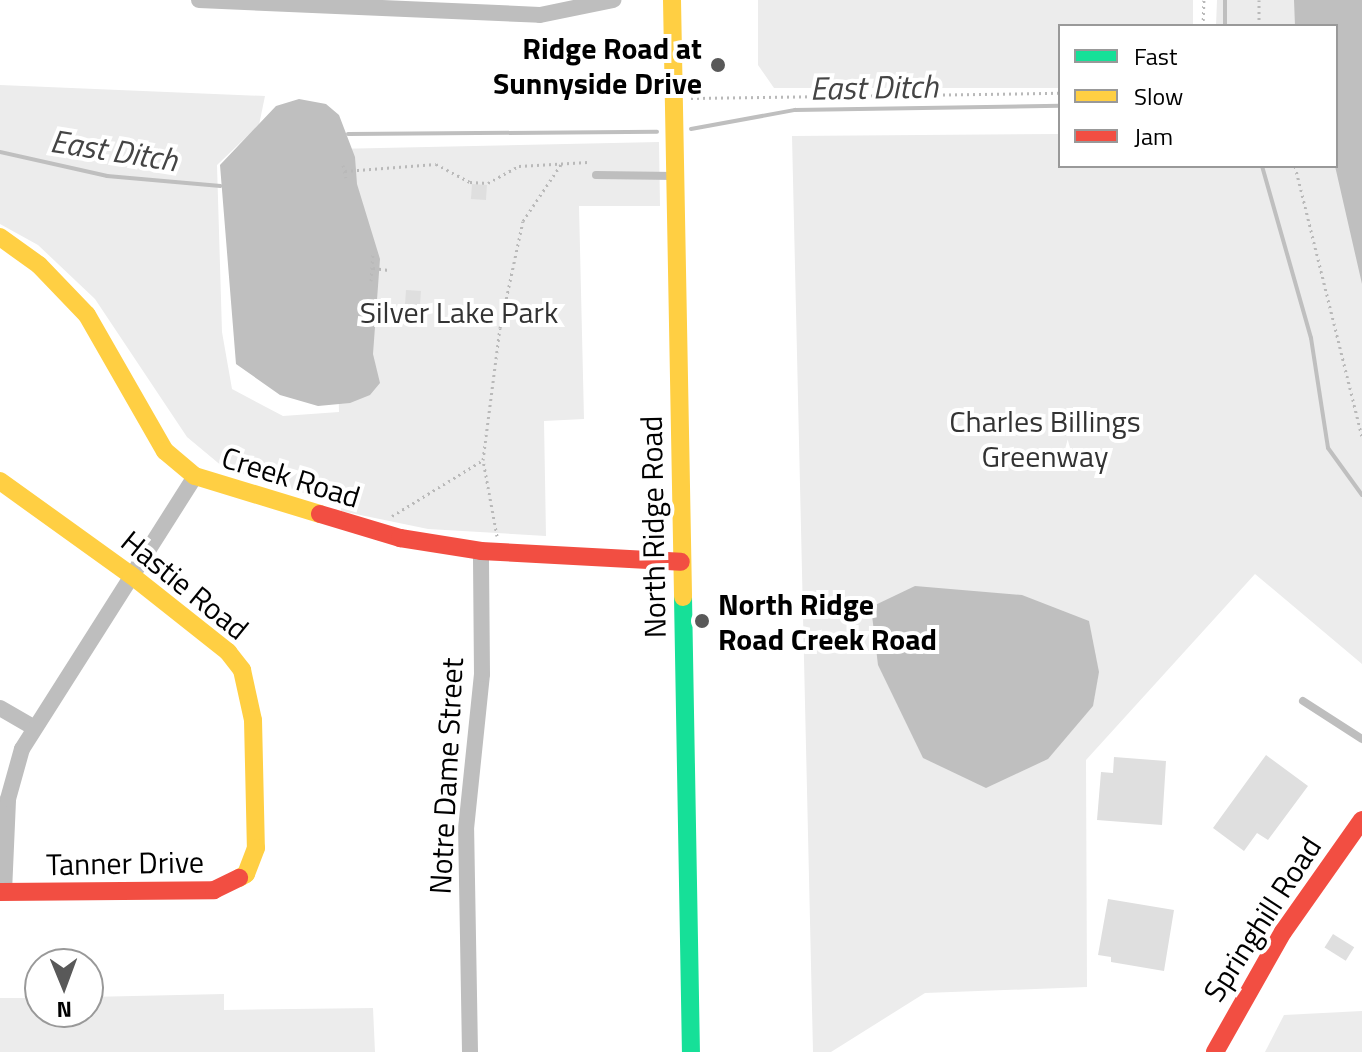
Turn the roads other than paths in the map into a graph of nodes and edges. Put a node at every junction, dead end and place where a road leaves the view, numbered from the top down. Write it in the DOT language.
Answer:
graph roads {
  1 [pos="199,0"];
  2 [pos="613,0"];
  3 [pos="672,0"];
  4 [pos="446,7"];
  5 [pos="596,175"];
  6 [pos="675,176"];
  7 [pos="0,237"];
  8 [pos="195,476"];
  9 [pos="0,481"];
  10 [pos="481,551"];
  11 [pos="681,562"];
  12 [pos="131,575"];
  13 [pos="1303,701"];
  14 [pos="0,708"];
  15 [pos="33,727"];
  16 [pos="1362,739"];
  17 [pos="1362,820"];
  18 [pos="246,874"];
  19 [pos="2,892"];
  20 [pos="470,1052"];
  21 [pos="691,1052"];
  22 [pos="1215,1052"];
  1 -- 4 [label="street"];
  2 -- 4 [label="street"];
  3 -- 6 [label="street, North Ridge Road"];
  5 -- 6 [label="lane"];
  6 -- 11 [label="street, North Ridge Road"];
  7 -- 8 [label="street, Creek Road"];
  8 -- 10 [label="street, Creek Road"];
  8 -- 12 [label="street"];
  9 -- 12 [label="street, Hastie Road"];
  10 -- 11 [label="street, Creek Road"];
  10 -- 20 [label="street, Notre Dame Street"];
  11 -- 21 [label="street, North Ridge Road"];
  12 -- 15 [label="street"];
  12 -- 18 [label="street, Hastie Road"];
  13 -- 16 [label="lane"];
  14 -- 15 [label="street"];
  15 -- 19 [label="street"];
  17 -- 22 [label="street, Springhill Road"];
  18 -- 19 [label="street, Tanner Drive"];
}
